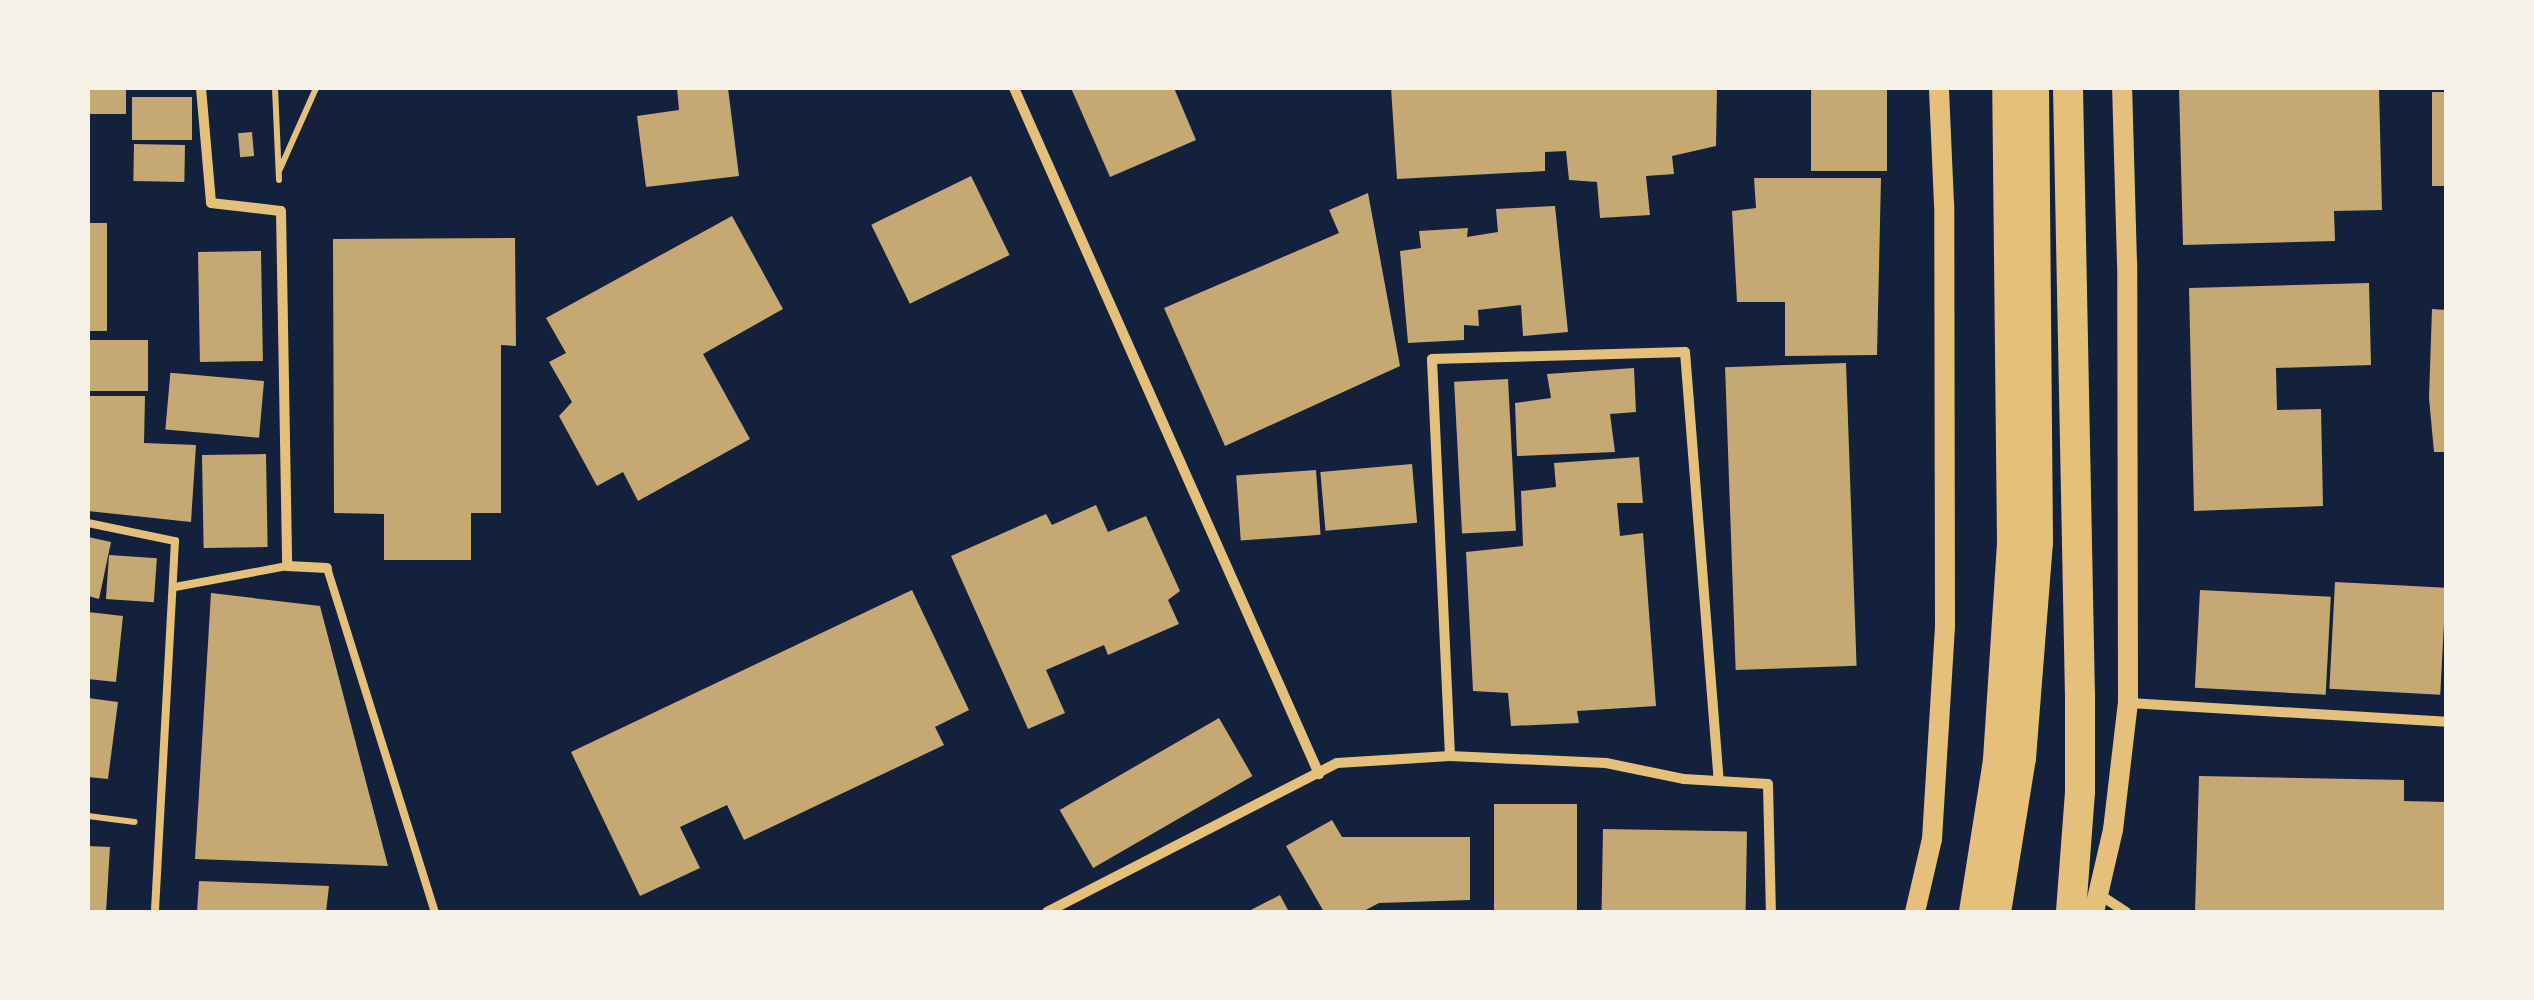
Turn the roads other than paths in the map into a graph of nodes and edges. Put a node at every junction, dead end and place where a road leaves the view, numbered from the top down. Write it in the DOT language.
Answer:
graph roads {
  1 [pos="201,88"];
  2 [pos="1014,88"];
  3 [pos="1940,88"];
  4 [pos="2007,88"];
  5 [pos="2034,88"];
  6 [pos="2068,88"];
  7 [pos="2122,88"];
  8 [pos="88,523"];
  9 [pos="287,566"];
  10 [pos="327,568"];
  11 [pos="175,586"];
  12 [pos="2128,703"];
  13 [pos="2446,722"];
  14 [pos="1450,756"];
  15 [pos="1319,774"];
  16 [pos="1719,781"];
  17 [pos="2097,904"];
  18 [pos="155,912"];
  19 [pos="435,912"];
  20 [pos="1047,912"];
  21 [pos="1771,912"];
  22 [pos="1915,912"];
  23 [pos="1974,912"];
  24 [pos="1996,912"];
  25 [pos="2071,912"];
  26 [pos="2126,912"];
  1 -- 9 [label="street"];
  2 -- 15 [label="street"];
  3 -- 22 [label="main road"];
  4 -- 23 [label="highway"];
  5 -- 24 [label="highway"];
  6 -- 25 [label="highway"];
  7 -- 12 [label="main road"];
  8 -- 11 [label="lane"];
  9 -- 10 [label="street"];
  9 -- 11 [label="lane"];
  10 -- 19 [label="lane"];
  11 -- 18 [label="lane"];
  12 -- 13 [label="street"];
  12 -- 17 [label="main road"];
  14 -- 15 [label="street"];
  14 -- 16 [label="street"];
  14 -- 16 [label="street"];
  15 -- 20 [label="street"];
  16 -- 21 [label="street"];
  17 -- 26 [label="street"];
}
